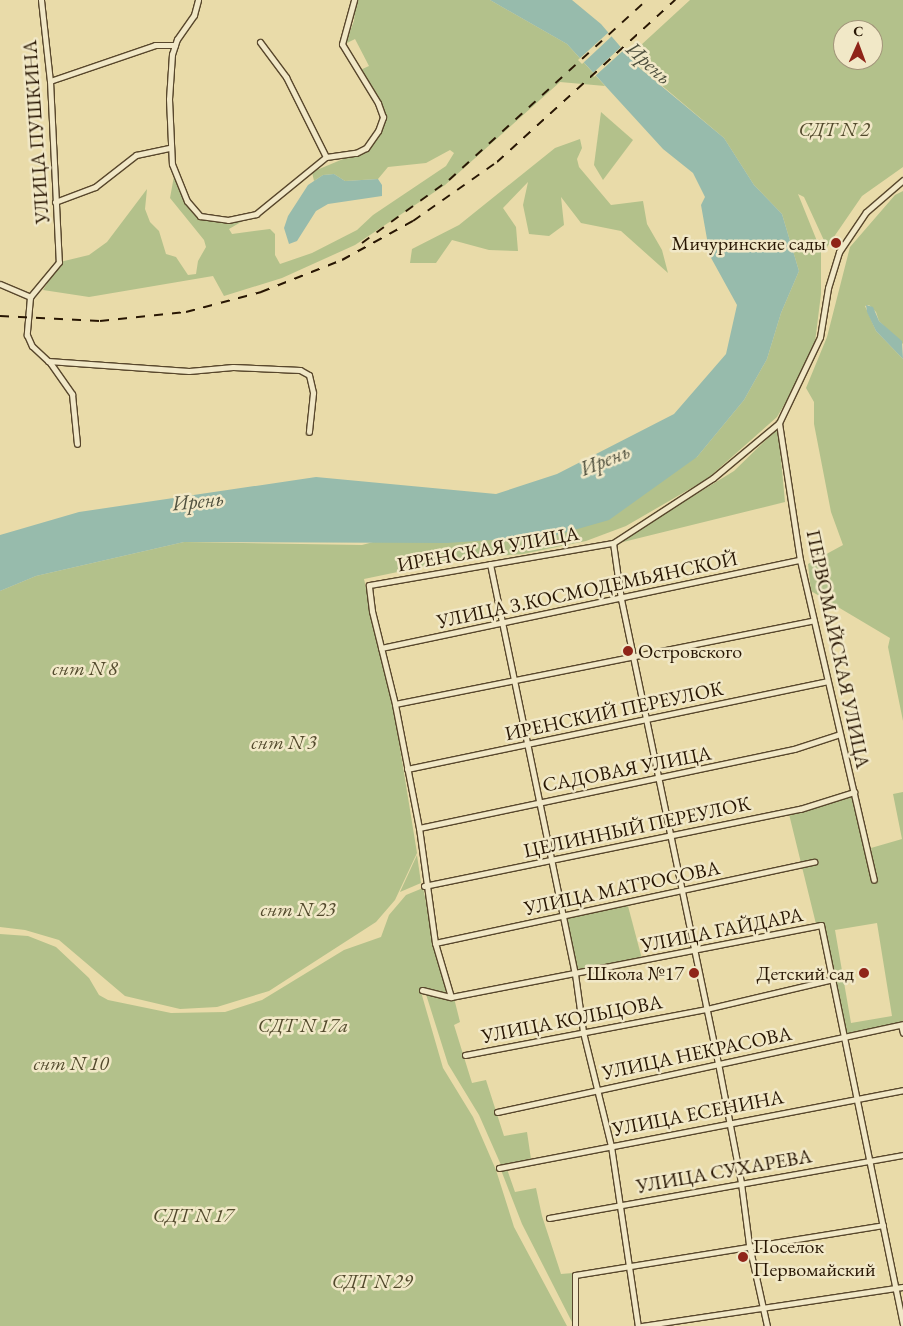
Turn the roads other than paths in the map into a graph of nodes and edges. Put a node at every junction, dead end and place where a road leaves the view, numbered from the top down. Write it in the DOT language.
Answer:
graph roads {
  1 [pos="41,0"];
  2 [pos="198,0"];
  3 [pos="354,0"];
  4 [pos="260,42"];
  5 [pos="175,45"];
  6 [pos="50,81"];
  7 [pos="170,148"];
  8 [pos="326,157"];
  9 [pos="903,180"];
  10 [pos="55,202"];
  11 [pos="0,284"];
  12 [pos="30,297"];
  13 [pos="48,361"];
  14 [pos="779,423"];
  15 [pos="309,432"];
  16 [pos="77,444"];
  17 [pos="613,543"];
  18 [pos="800,560"];
  19 [pos="490,564"];
  20 [pos="621,599"];
  21 [pos="814,620"];
  22 [pos="501,623"];
  23 [pos="381,648"];
  24 [pos="636,656"];
  25 [pos="827,681"];
  26 [pos="514,683"];
  27 [pos="395,704"];
  28 [pos="647,719"];
  29 [pos="840,734"];
  30 [pos="525,744"];
  31 [pos="407,769"];
  32 [pos="659,778"];
  33 [pos="854,792"];
  34 [pos="538,802"];
  35 [pos="419,828"];
  36 [pos="670,834"];
  37 [pos="551,860"];
  38 [pos="814,862"];
  39 [pos="874,880"];
  40 [pos="424,886"];
  41 [pos="683,892"];
  42 [pos="561,916"];
  43 [pos="435,943"];
  44 [pos="695,950"];
  45 [pos="575,974"];
  46 [pos="830,980"];
  47 [pos="422,990"];
  48 [pos="451,997"];
  49 [pos="706,1009"];
  50 [pos="902,1024"];
  51 [pos="583,1032"];
  52 [pos="903,1033"];
  53 [pos="843,1038"];
  54 [pos="465,1055"];
  55 [pos="718,1063"];
  56 [pos="597,1089"];
  57 [pos="903,1090"];
  58 [pos="858,1098"];
  59 [pos="497,1112"];
  60 [pos="730,1121"];
  61 [pos="611,1146"];
  62 [pos="903,1155"];
  63 [pos="870,1161"];
  64 [pos="499,1168"];
  65 [pos="741,1183"];
  66 [pos="619,1205"];
  67 [pos="550,1218"];
  68 [pos="883,1225"];
  69 [pos="749,1245"];
  70 [pos="629,1267"];
  71 [pos="900,1287"];
  72 [pos="764,1307"];
  73 [pos="903,1324"];
  74 [pos="575,1326"];
  75 [pos="639,1326"];
  76 [pos="767,1326"];
  1 -- 6 [label="street, УЛИЦА ПУШКИНА"];
  2 -- 5 [label="street"];
  3 -- 8 [label="street"];
  4 -- 8 [label="street"];
  5 -- 6 [label="street"];
  5 -- 7 [label="street"];
  6 -- 10 [label="street, УЛИЦА ПУШКИНА"];
  7 -- 8 [label="street"];
  7 -- 10 [label="street"];
  9 -- 14 [label="street"];
  10 -- 12 [label="street, УЛИЦА ПУШКИНА"];
  11 -- 12 [label="street"];
  12 -- 13 [label="street"];
  13 -- 15 [label="street"];
  13 -- 16 [label="street"];
  14 -- 17 [label="street"];
  14 -- 18 [label="street, ПЕРВОМАЙСКАЯ УЛИЦА"];
  17 -- 19 [label="street, ИРЕНСКАЯ УЛИЦА"];
  17 -- 20 [label="street"];
  18 -- 20 [label="street, УЛИЦА З.КОСМОДЕМЬЯНСКОЙ"];
  18 -- 21 [label="street, ПЕРВОМАЙСКАЯ УЛИЦА"];
  19 -- 22 [label="street"];
  19 -- 23 [label="street, ИРЕНСКАЯ УЛИЦА"];
  20 -- 22 [label="street, УЛИЦА З.КОСМОДЕМЬЯНСКОЙ"];
  20 -- 24 [label="street"];
  21 -- 24 [label="street"];
  21 -- 25 [label="street, ПЕРВОМАЙСКАЯ УЛИЦА"];
  22 -- 23 [label="street, УЛИЦА З.КОСМОДЕМЬЯНСКОЙ"];
  22 -- 26 [label="street"];
  23 -- 27 [label="street"];
  24 -- 26 [label="street"];
  24 -- 28 [label="street"];
  25 -- 28 [label="street, ИРЕНСКИЙ ПЕРЕУЛОК"];
  25 -- 29 [label="street, ПЕРВОМАЙСКАЯ УЛИЦА"];
  26 -- 27 [label="street"];
  26 -- 30 [label="street"];
  27 -- 31 [label="street"];
  28 -- 30 [label="street, ИРЕНСКИЙ ПЕРЕУЛОК"];
  28 -- 32 [label="street"];
  29 -- 32 [label="street, САДОВАЯ УЛИЦА"];
  29 -- 33 [label="street, ПЕРВОМАЙСКАЯ УЛИЦА"];
  30 -- 31 [label="street, ИРЕНСКИЙ ПЕРЕУЛОК"];
  30 -- 34 [label="street"];
  31 -- 35 [label="street"];
  32 -- 34 [label="street, САДОВАЯ УЛИЦА"];
  32 -- 36 [label="street"];
  33 -- 36 [label="street, ЦЕЛИННЫЙ ПЕРЕУЛОК"];
  33 -- 39 [label="street, ПЕРВОМАЙСКАЯ УЛИЦА"];
  34 -- 35 [label="street, САДОВАЯ УЛИЦА"];
  34 -- 37 [label="street"];
  35 -- 40 [label="street"];
  36 -- 37 [label="street, ЦЕЛИННЫЙ ПЕРЕУЛОК"];
  36 -- 41 [label="street"];
  37 -- 40 [label="street, ЦЕЛИННЫЙ ПЕРЕУЛОК"];
  37 -- 42 [label="street"];
  38 -- 41 [label="street, УЛИЦА МАТРОСОВА"];
  40 -- 43 [label="street"];
  41 -- 42 [label="street, УЛИЦА МАТРОСОВА"];
  41 -- 44 [label="street"];
  42 -- 43 [label="street, УЛИЦА МАТРОСОВА"];
  42 -- 45 [label="street"];
  43 -- 48 [label="street"];
  44 -- 45 [label="street, УЛИЦА ГАЙДАРА"];
  44 -- 46 [label="street, УЛИЦА ГАЙДАРА"];
  44 -- 49 [label="street"];
  45 -- 48 [label="street, УЛИЦА ГАЙДАРА"];
  45 -- 51 [label="street"];
  46 -- 49 [label="street, УЛИЦА КОЛЬЦОВА"];
  46 -- 53 [label="street"];
  47 -- 48 [label="street, УЛИЦА ГАЙДАРА"];
  49 -- 51 [label="street, УЛИЦА КОЛЬЦОВА"];
  49 -- 55 [label="street"];
  50 -- 52 [label="street"];
  50 -- 53 [label="street, УЛИЦА НЕКРАСОВА"];
  51 -- 54 [label="street, УЛИЦА КОЛЬЦОВА"];
  51 -- 56 [label="street"];
  53 -- 55 [label="street, УЛИЦА НЕКРАСОВА"];
  53 -- 58 [label="street"];
  55 -- 56 [label="street, УЛИЦА НЕКРАСОВА"];
  55 -- 60 [label="street"];
  56 -- 59 [label="street, УЛИЦА НЕКРАСОВА"];
  56 -- 61 [label="street"];
  57 -- 58 [label="street, УЛИЦА ЕСЕНИНА"];
  58 -- 60 [label="street, УЛИЦА ЕСЕНИНА"];
  58 -- 63 [label="street"];
  60 -- 61 [label="street, УЛИЦА ЕСЕНИНА"];
  60 -- 65 [label="street"];
  61 -- 64 [label="street, УЛИЦА ЕСЕНИНА"];
  61 -- 66 [label="street"];
  62 -- 63 [label="street, УЛИЦА СУХАРЕВА"];
  63 -- 65 [label="street, УЛИЦА СУХАРЕВА"];
  63 -- 68 [label="street"];
  65 -- 66 [label="street, УЛИЦА СУХАРЕВА"];
  65 -- 69 [label="street"];
  66 -- 67 [label="street, УЛИЦА СУХАРЕВА"];
  66 -- 70 [label="street"];
  68 -- 69 [label="street"];
  68 -- 71 [label="street"];
  69 -- 70 [label="street"];
  69 -- 72 [label="street"];
  70 -- 74 [label="street"];
  70 -- 75 [label="street"];
  71 -- 72 [label="street"];
  71 -- 73 [label="street"];
  72 -- 75 [label="street"];
  72 -- 76 [label="street"];
}
